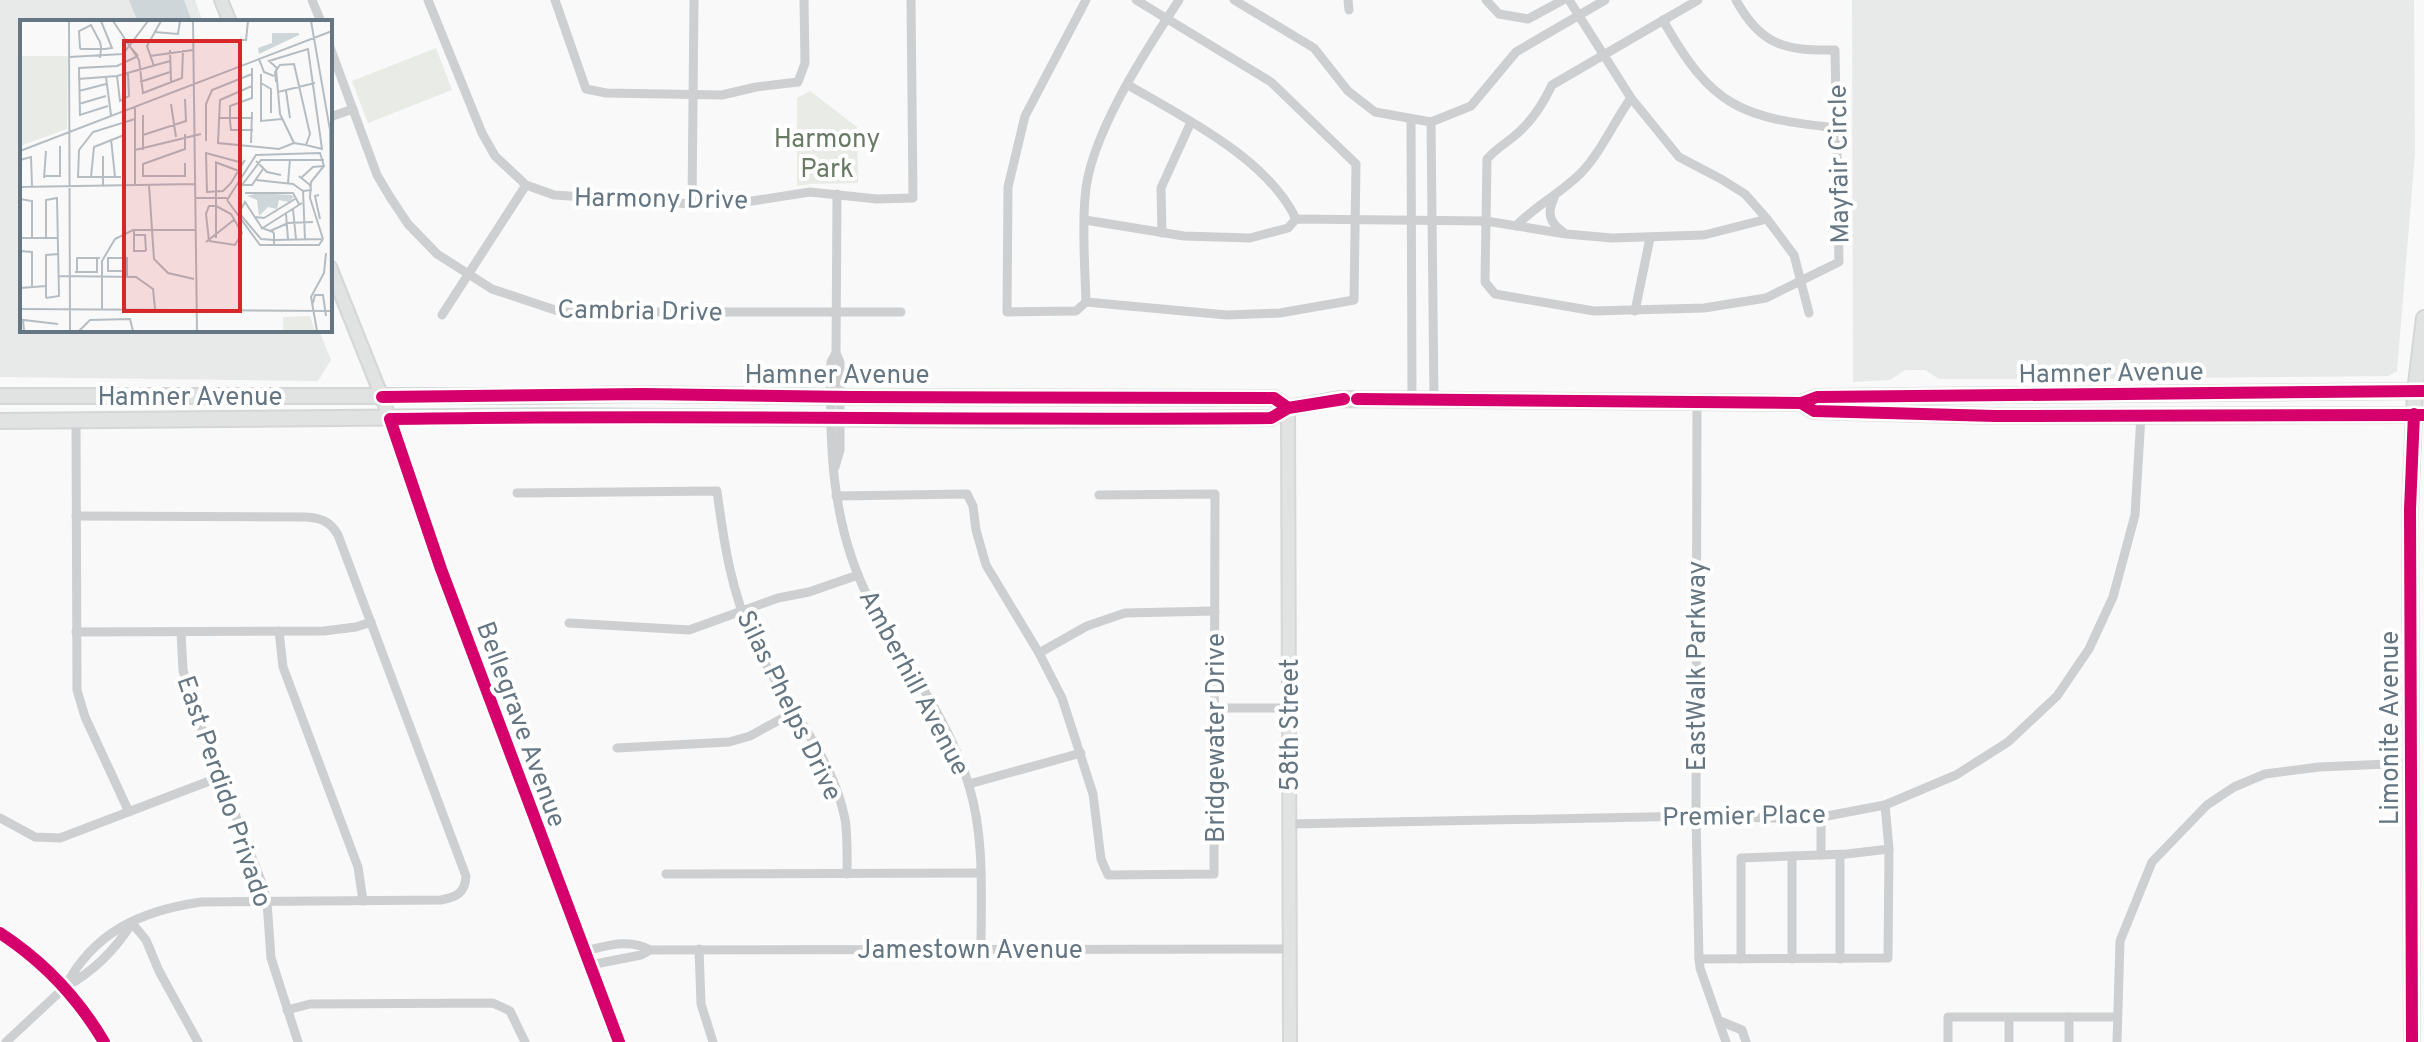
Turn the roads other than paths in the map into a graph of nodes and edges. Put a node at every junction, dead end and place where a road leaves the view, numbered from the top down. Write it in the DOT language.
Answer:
graph roads {
  1 [pos="221,0"];
  2 [pos="312,0"];
  3 [pos="428,0"];
  4 [pos="555,0"];
  5 [pos="694,0"];
  6 [pos="804,0"];
  7 [pos="911,0"];
  8 [pos="1086,0"];
  9 [pos="1136,0"];
  10 [pos="1179,0"];
  11 [pos="1234,0"];
  12 [pos="1486,0"];
  13 [pos="1566,0"];
  14 [pos="1605,0"];
  15 [pos="1698,0"];
  16 [pos="1736,0"];
  17 [pos="1580,15"];
  18 [pos="1166,19"];
  19 [pos="229,20"];
  20 [pos="320,20"];
  21 [pos="1663,20"];
  22 [pos="332,52"];
  23 [pos="1604,56"];
  24 [pos="1128,85"];
  25 [pos="694,95"];
  26 [pos="1631,98"];
  27 [pos="353,109"];
  28 [pos="332,116"];
  29 [pos="1411,119"];
  30 [pos="1191,122"];
  31 [pos="1431,122"];
  32 [pos="1838,128"];
  33 [pos="526,185"];
  34 [pos="837,194"];
  35 [pos="1556,195"];
  36 [pos="692,204"];
  37 [pos="1296,219"];
  38 [pos="1355,219"];
  39 [pos="1767,219"];
  40 [pos="1085,220"];
  41 [pos="1412,220"];
  42 [pos="1431,220"];
  43 [pos="1486,221"];
  44 [pos="1516,226"];
  45 [pos="1162,233"];
  46 [pos="1566,234"];
  47 [pos="1650,238"];
  48 [pos="332,272"];
  49 [pos="469,275"];
  50 [pos="1801,283"];
  51 [pos="1086,302"];
  52 [pos="1635,311"];
  53 [pos="836,312"];
  54 [pos="901,312"];
  55 [pos="1809,313"];
  56 [pos="442,315"];
  57 [pos="2424,318"];
  58 [pos="2420,391"];
  59 [pos="0,396"];
  60 [pos="1915,396"];
  61 [pos="382,397"];
  62 [pos="835,397"];
  63 [pos="1412,400"];
  64 [pos="1434,400"];
  65 [pos="1697,403"];
  66 [pos="1801,403"];
  67 [pos="1288,408"];
  68 [pos="1830,412"];
  69 [pos="2419,414"];
  70 [pos="2141,416"];
  71 [pos="835,418"];
  72 [pos="390,419"];
  73 [pos="0,421"];
  74 [pos="76,421"];
  75 [pos="517,493"];
  76 [pos="1099,495"];
  77 [pos="836,496"];
  78 [pos="76,516"];
  79 [pos="858,575"];
  80 [pos="1215,611"];
  81 [pos="743,612"];
  82 [pos="371,622"];
  83 [pos="569,623"];
  84 [pos="279,631"];
  85 [pos="76,632"];
  86 [pos="181,632"];
  87 [pos="1039,653"];
  88 [pos="1215,708"];
  89 [pos="1289,708"];
  90 [pos="794,712"];
  91 [pos="617,748"];
  92 [pos="1081,753"];
  93 [pos="2411,763"];
  94 [pos="220,777"];
  95 [pos="969,784"];
  96 [pos="1885,805"];
  97 [pos="129,812"];
  98 [pos="1696,816"];
  99 [pos="1821,817"];
  100 [pos="0,818"];
  101 [pos="1289,824"];
  102 [pos="1889,849"];
  103 [pos="1821,855"];
  104 [pos="1840,855"];
  105 [pos="1792,856"];
  106 [pos="980,873"];
  107 [pos="666,874"];
  108 [pos="847,874"];
  109 [pos="363,901"];
  110 [pos="267,902"];
  111 [pos="132,923"];
  112 [pos="0,933"];
  113 [pos="699,949"];
  114 [pos="981,949"];
  115 [pos="1290,949"];
  116 [pos="650,950"];
  117 [pos="585,951"];
  118 [pos="1699,959"];
  119 [pos="1741,959"];
  120 [pos="1792,959"];
  121 [pos="1840,959"];
  122 [pos="590,965"];
  123 [pos="65,987"];
  124 [pos="287,1010"];
  125 [pos="2069,1017"];
  126 [pos="2117,1017"];
  127 [pos="2009,1018"];
  128 [pos="1720,1021"];
  129 [pos="6,1042"];
  130 [pos="104,1042"];
  131 [pos="198,1042"];
  132 [pos="298,1042"];
  133 [pos="525,1042"];
  134 [pos="619,1042"];
  135 [pos="713,1042"];
  136 [pos="1290,1042"];
  137 [pos="1726,1042"];
  138 [pos="1746,1042"];
  139 [pos="1948,1042"];
  140 [pos="2009,1042"];
  141 [pos="2069,1042"];
  142 [pos="2117,1042"];
  143 [pos="2412,1042"];
  1 -- 19 [label="main road"];
  2 -- 20 [label="street"];
  3 -- 33 [label="street, Harmony Drive"];
  4 -- 25 [label="street"];
  5 -- 25 [label="street"];
  6 -- 25 [label="street"];
  7 -- 34 [label="street, Harmony Drive"];
  8 -- 51 [label="street"];
  9 -- 18 [label="street"];
  10 -- 18 [label="street"];
  11 -- 29 [label="street"];
  12 -- 13 [label="street"];
  13 -- 17 [label="street, Mayfair Circle"];
  14 -- 17 [label="street"];
  15 -- 21 [label="street"];
  16 -- 32 [label="street, Mayfair Circle"];
  17 -- 23 [label="street, Mayfair Circle"];
  17 -- 31 [label="street"];
  18 -- 24 [label="street"];
  18 -- 38 [label="street"];
  21 -- 23 [label="street"];
  21 -- 32 [label="street"];
  22 -- 27 [label="street, Cambria Drive"];
  23 -- 26 [label="street, Mayfair Circle"];
  23 -- 43 [label="street"];
  24 -- 30 [label="street"];
  24 -- 40 [label="street"];
  25 -- 36 [label="street"];
  26 -- 35 [label="street"];
  26 -- 39 [label="street, Mayfair Circle"];
  27 -- 28 [label="street"];
  27 -- 49 [label="street, Cambria Drive"];
  29 -- 31 [label="street"];
  29 -- 41 [label="street"];
  30 -- 37 [label="street"];
  30 -- 45 [label="street"];
  31 -- 42 [label="street"];
  32 -- 50 [label="street, Mayfair Circle"];
  33 -- 36 [label="street, Harmony Drive"];
  33 -- 49 [label="street"];
  34 -- 36 [label="street, Harmony Drive"];
  34 -- 53 [label="street, Amberhill Avenue"];
  35 -- 44 [label="street"];
  35 -- 46 [label="street"];
  37 -- 38 [label="street"];
  37 -- 45 [label="street"];
  38 -- 41 [label="street"];
  38 -- 51 [label="street"];
  39 -- 47 [label="street"];
  39 -- 50 [label="street, Mayfair Circle"];
  40 -- 45 [label="street"];
  40 -- 51 [label="street"];
  41 -- 42 [label="street"];
  41 -- 63 [label="street"];
  42 -- 43 [label="street"];
  42 -- 64 [label="street"];
  43 -- 44 [label="street"];
  43 -- 52 [label="street"];
  44 -- 46 [label="street"];
  46 -- 47 [label="street"];
  47 -- 52 [label="street"];
  48 -- 61 [label="main road, Bellegrave Avenue"];
  49 -- 53 [label="street, Cambria Drive"];
  49 -- 56 [label="street"];
  50 -- 52 [label="street"];
  50 -- 55 [label="street"];
  53 -- 54 [label="street, Cambria Drive"];
  53 -- 62 [label="street, Amberhill Avenue"];
  57 -- 58 [label="main road, Limonite Avenue"];
  58 -- 60 [label="main road, Hamner Avenue"];
  58 -- 69 [label="main road, Limonite Avenue"];
  59 -- 61 [label="main road, Hamner Avenue"];
  60 -- 66 [label="main road, Hamner Avenue"];
  60 -- 68 [label="main road"];
  61 -- 62 [label="main road, Hamner Avenue"];
  61 -- 72 [label="main road, Bellegrave Avenue"];
  62 -- 67 [label="main road, Hamner Avenue"];
  62 -- 71 [label="street, Amberhill Avenue"];
  63 -- 64 [label="main road, Hamner Avenue"];
  63 -- 67 [label="main road, Hamner Avenue"];
  64 -- 65 [label="main road, Hamner Avenue"];
  65 -- 66 [label="main road, Hamner Avenue"];
  65 -- 98 [label="street, EastWalk Parkway"];
  66 -- 68 [label="main road, Hamner Avenue"];
  67 -- 71 [label="main road, Hamner Avenue"];
  67 -- 89 [label="main road, 58th Street"];
  68 -- 70 [label="main road, Hamner Avenue"];
  69 -- 70 [label="main road, Hamner Avenue"];
  69 -- 93 [label="main road, Limonite Avenue"];
  70 -- 96 [label="street, Premier Place"];
  71 -- 72 [label="main road, Hamner Avenue"];
  71 -- 77 [label="street, Amberhill Avenue"];
  72 -- 74 [label="main road, Hamner Avenue"];
  72 -- 117 [label="main road, Bellegrave Avenue"];
  73 -- 74 [label="main road, Hamner Avenue"];
  74 -- 78 [label="street"];
  75 -- 81 [label="street, Silas Phelps Drive"];
  76 -- 80 [label="street, Bridgewater Drive"];
  77 -- 79 [label="street, Amberhill Avenue"];
  77 -- 87 [label="street"];
  78 -- 82 [label="street"];
  78 -- 85 [label="street"];
  79 -- 81 [label="street"];
  79 -- 95 [label="street, Amberhill Avenue"];
  80 -- 87 [label="street"];
  80 -- 88 [label="street, Bridgewater Drive"];
  81 -- 83 [label="street"];
  81 -- 90 [label="street, Silas Phelps Drive"];
  82 -- 84 [label="street"];
  82 -- 109 [label="street"];
  84 -- 86 [label="street"];
  84 -- 109 [label="street"];
  85 -- 86 [label="street"];
  85 -- 97 [label="street"];
  86 -- 94 [label="street, East Perdido Privado"];
  87 -- 92 [label="street"];
  88 -- 89 [label="street"];
  88 -- 92 [label="street, Bridgewater Drive"];
  89 -- 101 [label="main road, 58th Street"];
  90 -- 91 [label="street"];
  90 -- 108 [label="street, Silas Phelps Drive"];
  92 -- 95 [label="street"];
  93 -- 126 [label="street"];
  93 -- 143 [label="main road, Limonite Avenue"];
  94 -- 97 [label="street"];
  94 -- 110 [label="street, East Perdido Privado"];
  95 -- 106 [label="street, Amberhill Avenue"];
  96 -- 99 [label="street, Premier Place"];
  96 -- 102 [label="street"];
  97 -- 100 [label="street"];
  98 -- 99 [label="street, Premier Place"];
  98 -- 101 [label="street, Premier Place"];
  98 -- 118 [label="street, EastWalk Parkway"];
  99 -- 103 [label="street"];
  101 -- 115 [label="main road, 58th Street"];
  102 -- 104 [label="street"];
  102 -- 121 [label="street"];
  103 -- 104 [label="street"];
  103 -- 105 [label="street"];
  104 -- 121 [label="street"];
  105 -- 119 [label="street"];
  105 -- 120 [label="street"];
  106 -- 108 [label="street"];
  106 -- 114 [label="street, Amberhill Avenue"];
  107 -- 108 [label="street"];
  109 -- 110 [label="street"];
  110 -- 111 [label="street"];
  110 -- 124 [label="street, East Perdido Privado"];
  111 -- 123 [label="street"];
  111 -- 131 [label="street"];
  112 -- 123 [label="main road"];
  113 -- 114 [label="street, Jamestown Avenue"];
  113 -- 116 [label="street, Jamestown Avenue"];
  113 -- 135 [label="street"];
  114 -- 115 [label="street, Jamestown Avenue"];
  115 -- 136 [label="main road, 58th Street"];
  116 -- 117 [label="street, Jamestown Avenue"];
  116 -- 122 [label="street, Jamestown Avenue"];
  117 -- 122 [label="main road, Bellegrave Avenue"];
  118 -- 119 [label="street"];
  118 -- 128 [label="street, EastWalk Parkway"];
  119 -- 120 [label="street"];
  120 -- 121 [label="street"];
  122 -- 134 [label="main road, Bellegrave Avenue"];
  123 -- 129 [label="street"];
  123 -- 130 [label="main road"];
  124 -- 132 [label="street, East Perdido Privado"];
  124 -- 133 [label="street"];
  125 -- 126 [label="street"];
  125 -- 127 [label="street"];
  125 -- 141 [label="street"];
  126 -- 142 [label="street"];
  127 -- 139 [label="street"];
  127 -- 140 [label="street"];
  128 -- 137 [label="street, EastWalk Parkway"];
  128 -- 138 [label="street"];
}
